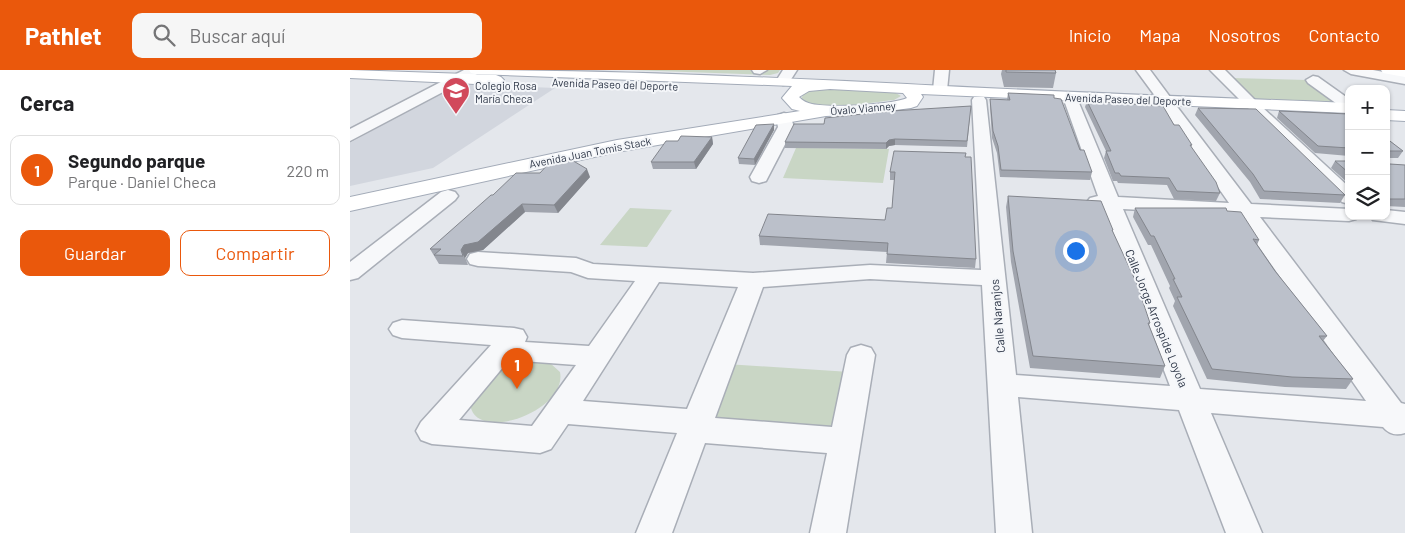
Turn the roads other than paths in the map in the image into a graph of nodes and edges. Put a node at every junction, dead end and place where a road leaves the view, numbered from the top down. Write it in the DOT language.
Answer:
graph roads {
  1 [pos="475,70"];
  2 [pos="942,70"];
  3 [pos="1143,70"];
  4 [pos="1217,70"];
  5 [pos="1351,70"];
  6 [pos="1388,70"];
  7 [pos="536,71"];
  8 [pos="1405,73"];
  9 [pos="350,74"];
  10 [pos="458,78"];
  11 [pos="1313,80"];
  12 [pos="1405,80"];
  13 [pos="789,84"];
  14 [pos="940,90"];
  15 [pos="909,96"];
  16 [pos="979,100"];
  17 [pos="1072,103"];
  18 [pos="1168,104"];
  19 [pos="1345,104"];
  20 [pos="1254,107"];
  21 [pos="1345,107"];
  22 [pos="1390,109"];
  23 [pos="1405,110"];
  24 [pos="831,111"];
  25 [pos="1345,114"];
  26 [pos="1390,115"];
  27 [pos="1405,116"];
  28 [pos="784,118"];
  29 [pos="350,136"];
  30 [pos="1309,160"];
  31 [pos="1339,162"];
  32 [pos="759,177"];
  33 [pos="350,194"];
  34 [pos="1345,194"];
  35 [pos="448,196"];
  36 [pos="1082,201"];
  37 [pos="1110,203"];
  38 [pos="350,204"];
  39 [pos="1245,210"];
  40 [pos="1345,215"];
  41 [pos="1390,217"];
  42 [pos="1405,218"];
  43 [pos="478,258"];
  44 [pos="350,273"];
  45 [pos="652,274"];
  46 [pos="994,278"];
  47 [pos="753,280"];
  48 [pos="402,329"];
  49 [pos="508,344"];
  50 [pos="861,355"];
  51 [pos="597,356"];
  52 [pos="1002,385"];
  53 [pos="1190,400"];
  54 [pos="559,411"];
  55 [pos="1400,422"];
  56 [pos="696,425"];
  57 [pos="845,441"];
  58 [pos="654,533"];
  59 [pos="828,533"];
  60 [pos="1014,533"];
  61 [pos="1244,533"];
  1 -- 7 [label="main road, Avenida Paseo del Deporte"];
  1 -- 10 [label="street"];
  2 -- 14 [label="street"];
  3 -- 18 [label="street"];
  4 -- 20 [label="street"];
  5 -- 12 [label="street"];
  6 -- 8 [label="main road"];
  7 -- 13 [label="main road, Avenida Paseo del Deporte"];
  9 -- 10 [label="main road, Avenida Paseo del Deporte"];
  10 -- 13 [label="main road, Avenida Paseo del Deporte"];
  10 -- 29 [label="street"];
  11 -- 19 [label="street"];
  13 -- 15 [label="main road, Óvalo Vianney"];
  13 -- 24 [label="main road, Óvalo Vianney"];
  13 -- 33 [label="main road, Avenida Juan Tomis Stack"];
  14 -- 15 [label="main road, Avenida Paseo del Deporte"];
  14 -- 18 [label="main road, Avenida Paseo del Deporte"];
  15 -- 16 [label="main road, Avenida Paseo del Deporte"];
  15 -- 24 [label="main road, Óvalo Vianney"];
  16 -- 17 [label="main road, Avenida Paseo del Deporte"];
  16 -- 46 [label="street, Calle Naranjos"];
  17 -- 18 [label="main road, Avenida Paseo del Deporte"];
  17 -- 37 [label="street, Calle Jorge Arrospide Loyola"];
  18 -- 20 [label="main road, Avenida Paseo del Deporte"];
  18 -- 39 [label="street"];
  20 -- 21 [label="main road, Avenida Paseo del Deporte"];
  20 -- 25 [label="main road, Avenida Paseo del Deporte"];
  20 -- 30 [label="street"];
  22 -- 23 [label="main road"];
  24 -- 28 [label="main road, Avenida Juan Tomis Stack"];
  26 -- 27 [label="main road"];
  28 -- 32 [label="street"];
  28 -- 38 [label="main road, Avenida Juan Tomis Stack"];
  30 -- 31 [label="street"];
  30 -- 34 [label="street"];
  35 -- 44 [label="street"];
  36 -- 37 [label="street"];
  37 -- 39 [label="street"];
  37 -- 53 [label="street, Calle Jorge Arrospide Loyola"];
  39 -- 40 [label="street"];
  39 -- 55 [label="street"];
  41 -- 42 [label="street"];
  43 -- 45 [label="street"];
  45 -- 47 [label="street"];
  45 -- 51 [label="street"];
  46 -- 47 [label="street"];
  46 -- 52 [label="street, Calle Naranjos"];
  47 -- 56 [label="street"];
  48 -- 49 [label="street"];
  49 -- 51 [label="street"];
  49 -- 54 [label="street"];
  50 -- 57 [label="street"];
  51 -- 54 [label="street"];
  52 -- 53 [label="street"];
  52 -- 60 [label="street, Calle Naranjos"];
  53 -- 55 [label="street"];
  53 -- 61 [label="street, Calle Jorge Arrospide Loyola"];
  54 -- 56 [label="street"];
  56 -- 57 [label="street"];
  56 -- 58 [label="street"];
  57 -- 59 [label="street"];
}
